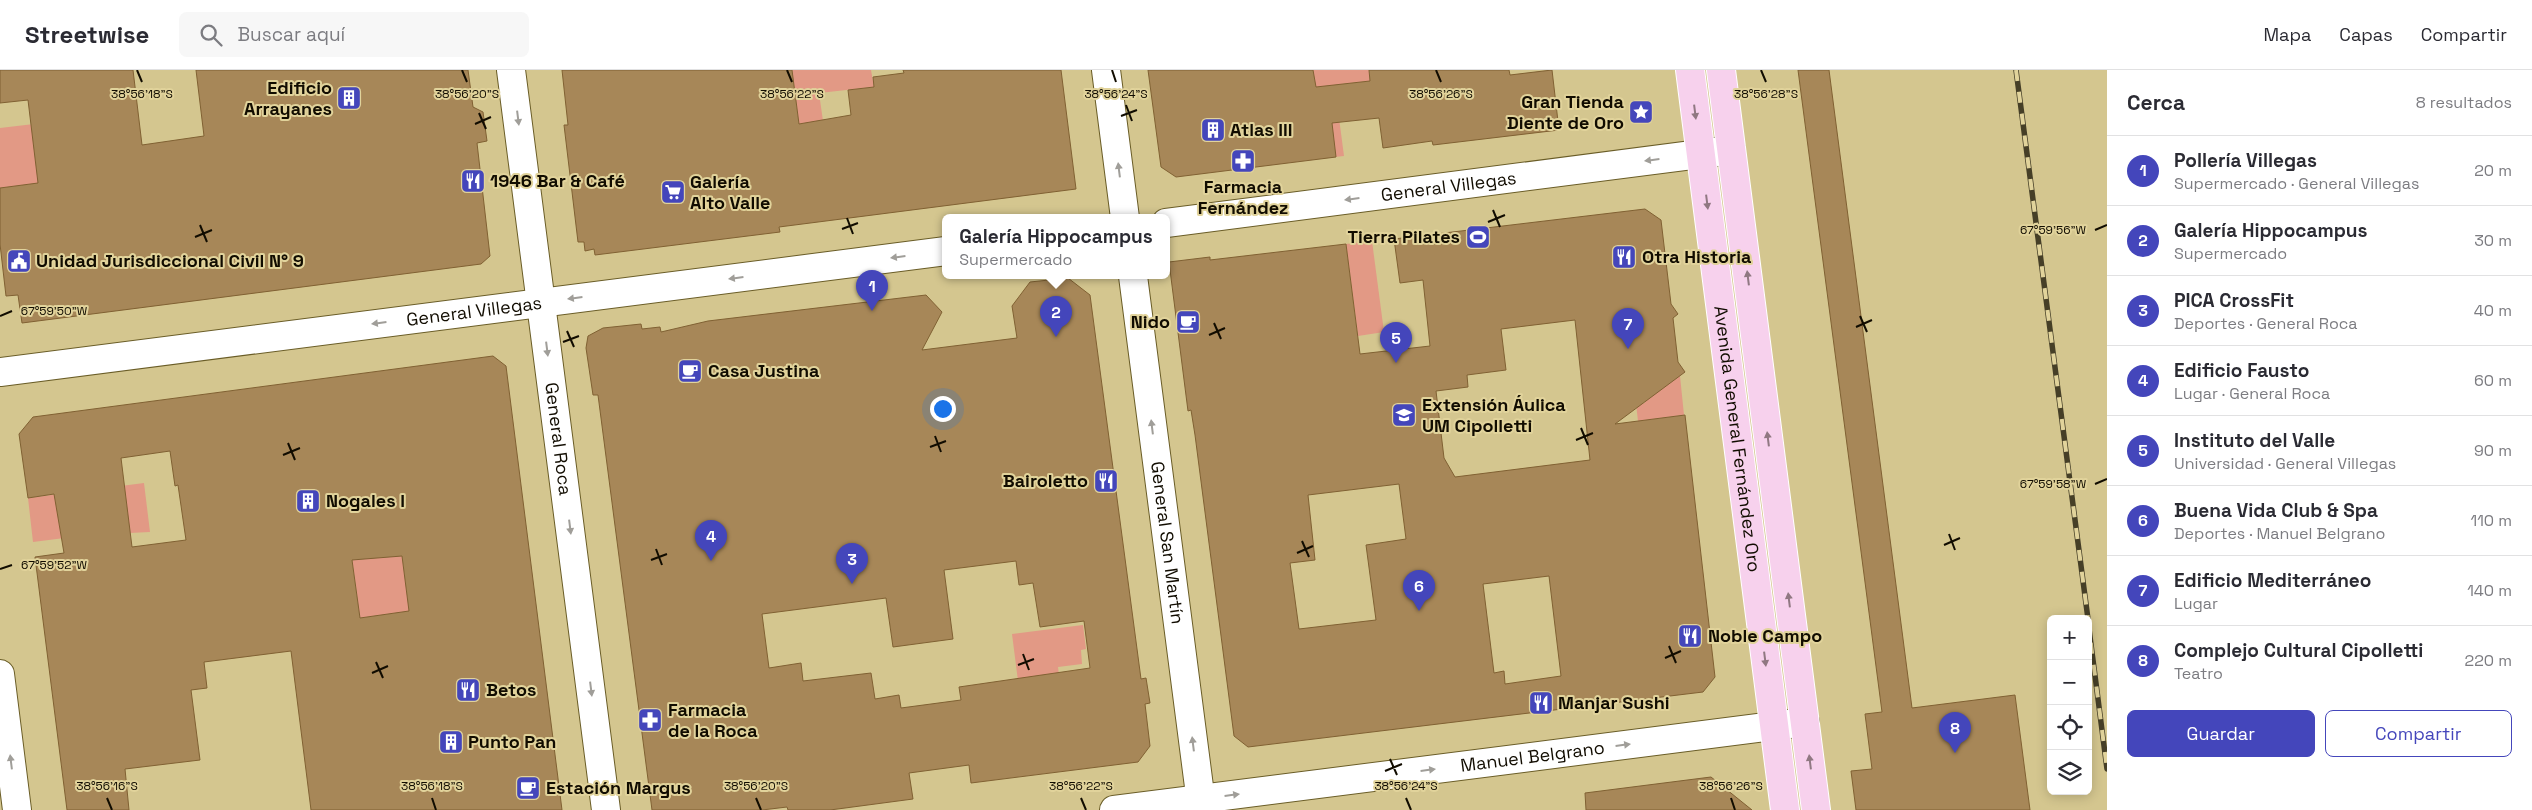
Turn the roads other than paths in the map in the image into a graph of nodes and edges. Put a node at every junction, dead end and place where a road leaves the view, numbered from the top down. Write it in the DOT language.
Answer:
graph roads {
  1 [pos="511,70"];
  2 [pos="1106,70"];
  3 [pos="1690,70"];
  4 [pos="1721,70"];
  5 [pos="1731,150"];
  6 [pos="1700,154"];
  7 [pos="1124,214"];
  8 [pos="1170,222"];
  9 [pos="942,252"];
  10 [pos="1132,279"];
  11 [pos="541,302"];
  12 [pos="0,372"];
  13 [pos="0,674"];
  14 [pos="1805,722"];
  15 [pos="1774,726"];
  16 [pos="1201,804"];
  17 [pos="17,810"];
  18 [pos="606,810"];
  19 [pos="1114,810"];
  20 [pos="1785,810"];
  21 [pos="1816,810"];
  1 -- 11 [label="street, General Roca, one-way"];
  7 -- 2 [label="street, one-way"];
  3 -- 6 [label="main road, Avenida General Fernández Oro, one-way"];
  4 -- 5 [label="main road, Avenida General Fernández Oro"];
  5 -- 6 [label="street, General Villegas"];
  14 -- 5 [label="main road, Avenida General Fernández Oro, one-way"];
  6 -- 8 [label="street, General Villegas, one-way"];
  6 -- 15 [label="main road, Avenida General Fernández Oro, one-way"];
  9 -- 11 [label="street, General Villegas, one-way"];
  16 -- 10 [label="street, General San Martín, one-way"];
  11 -- 12 [label="street, General Villegas, one-way"];
  11 -- 18 [label="street, General Roca, one-way"];
  17 -- 13 [label="street, one-way"];
  14 -- 15 [label="street, Manuel Belgrano"];
  21 -- 14 [label="main road, Avenida General Fernández Oro, one-way"];
  16 -- 15 [label="street, Manuel Belgrano, one-way"];
  15 -- 20 [label="main road, Avenida General Fernández Oro"];
  16 -- 19 [label="street, Manuel Belgrano"];
}
